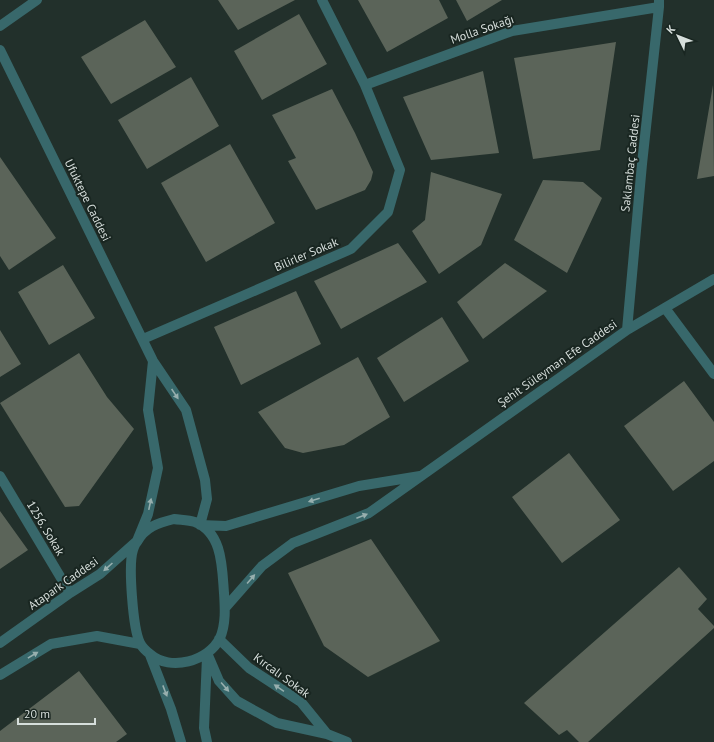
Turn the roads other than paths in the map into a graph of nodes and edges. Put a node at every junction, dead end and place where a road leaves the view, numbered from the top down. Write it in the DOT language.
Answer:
graph roads {
  1 [pos="37,0"];
  2 [pos="322,0"];
  3 [pos="659,4"];
  4 [pos="0,26"];
  5 [pos="0,50"];
  6 [pos="365,85"];
  7 [pos="714,279"];
  8 [pos="664,308"];
  9 [pos="627,330"];
  10 [pos="143,339"];
  11 [pos="153,361"];
  12 [pos="714,374"];
  13 [pos="0,476"];
  14 [pos="420,476"];
  15 [pos="200,525"];
  16 [pos="137,541"];
  17 [pos="70,593"];
  18 [pos="225,608"];
  19 [pos="219,639"];
  20 [pos="0,643"];
  21 [pos="140,644"];
  22 [pos="207,653"];
  23 [pos="150,655"];
  24 [pos="0,675"];
  25 [pos="327,734"];
  26 [pos="181,742"];
  27 [pos="207,742"];
  28 [pos="347,742"];
  1 -- 4 [label="street"];
  2 -- 6 [label="street, Bilirler Sokak"];
  3 -- 6 [label="street, Molla Sokağı"];
  3 -- 9 [label="street, Saklambaç Caddesi"];
  5 -- 10 [label="street, Ufuktepe Caddesi"];
  6 -- 10 [label="street, Bilirler Sokak"];
  7 -- 8 [label="street, Şehit Süleyman Efe Caddesi"];
  8 -- 9 [label="street, Şehit Süleyman Efe Caddesi"];
  8 -- 12 [label="street"];
  9 -- 14 [label="street, Şehit Süleyman Efe Caddesi"];
  10 -- 11 [label="street, Ufuktepe Caddesi"];
  11 -- 15 [label="street, Ufuktepe Caddesi, one-way"];
  16 -- 11 [label="street, one-way"];
  13 -- 17 [label="street, 1256. Sokak"];
  14 -- 15 [label="street, one-way"];
  18 -- 14 [label="street, Şehit Süleyman Efe Caddesi, one-way"];
  15 -- 16 [label="street, Atapark Caddesi"];
  15 -- 18 [label="street, Atapark Caddesi"];
  16 -- 17 [label="street, Atapark Caddesi, one-way"];
  16 -- 21 [label="street, Atapark Caddesi"];
  17 -- 20 [label="street, Atapark Caddesi"];
  18 -- 19 [label="street, Atapark Caddesi"];
  19 -- 22 [label="street, Atapark Caddesi"];
  25 -- 19 [label="street, Kırcalı Sokak, one-way"];
  21 -- 23 [label="street, Atapark Caddesi"];
  24 -- 21 [label="street, one-way"];
  22 -- 23 [label="street, Atapark Caddesi"];
  22 -- 25 [label="street, Kırcalı Sokak, one-way"];
  22 -- 27 [label="street"];
  23 -- 26 [label="street, one-way"];
  25 -- 28 [label="street, Kırcalı Sokak"];
}
